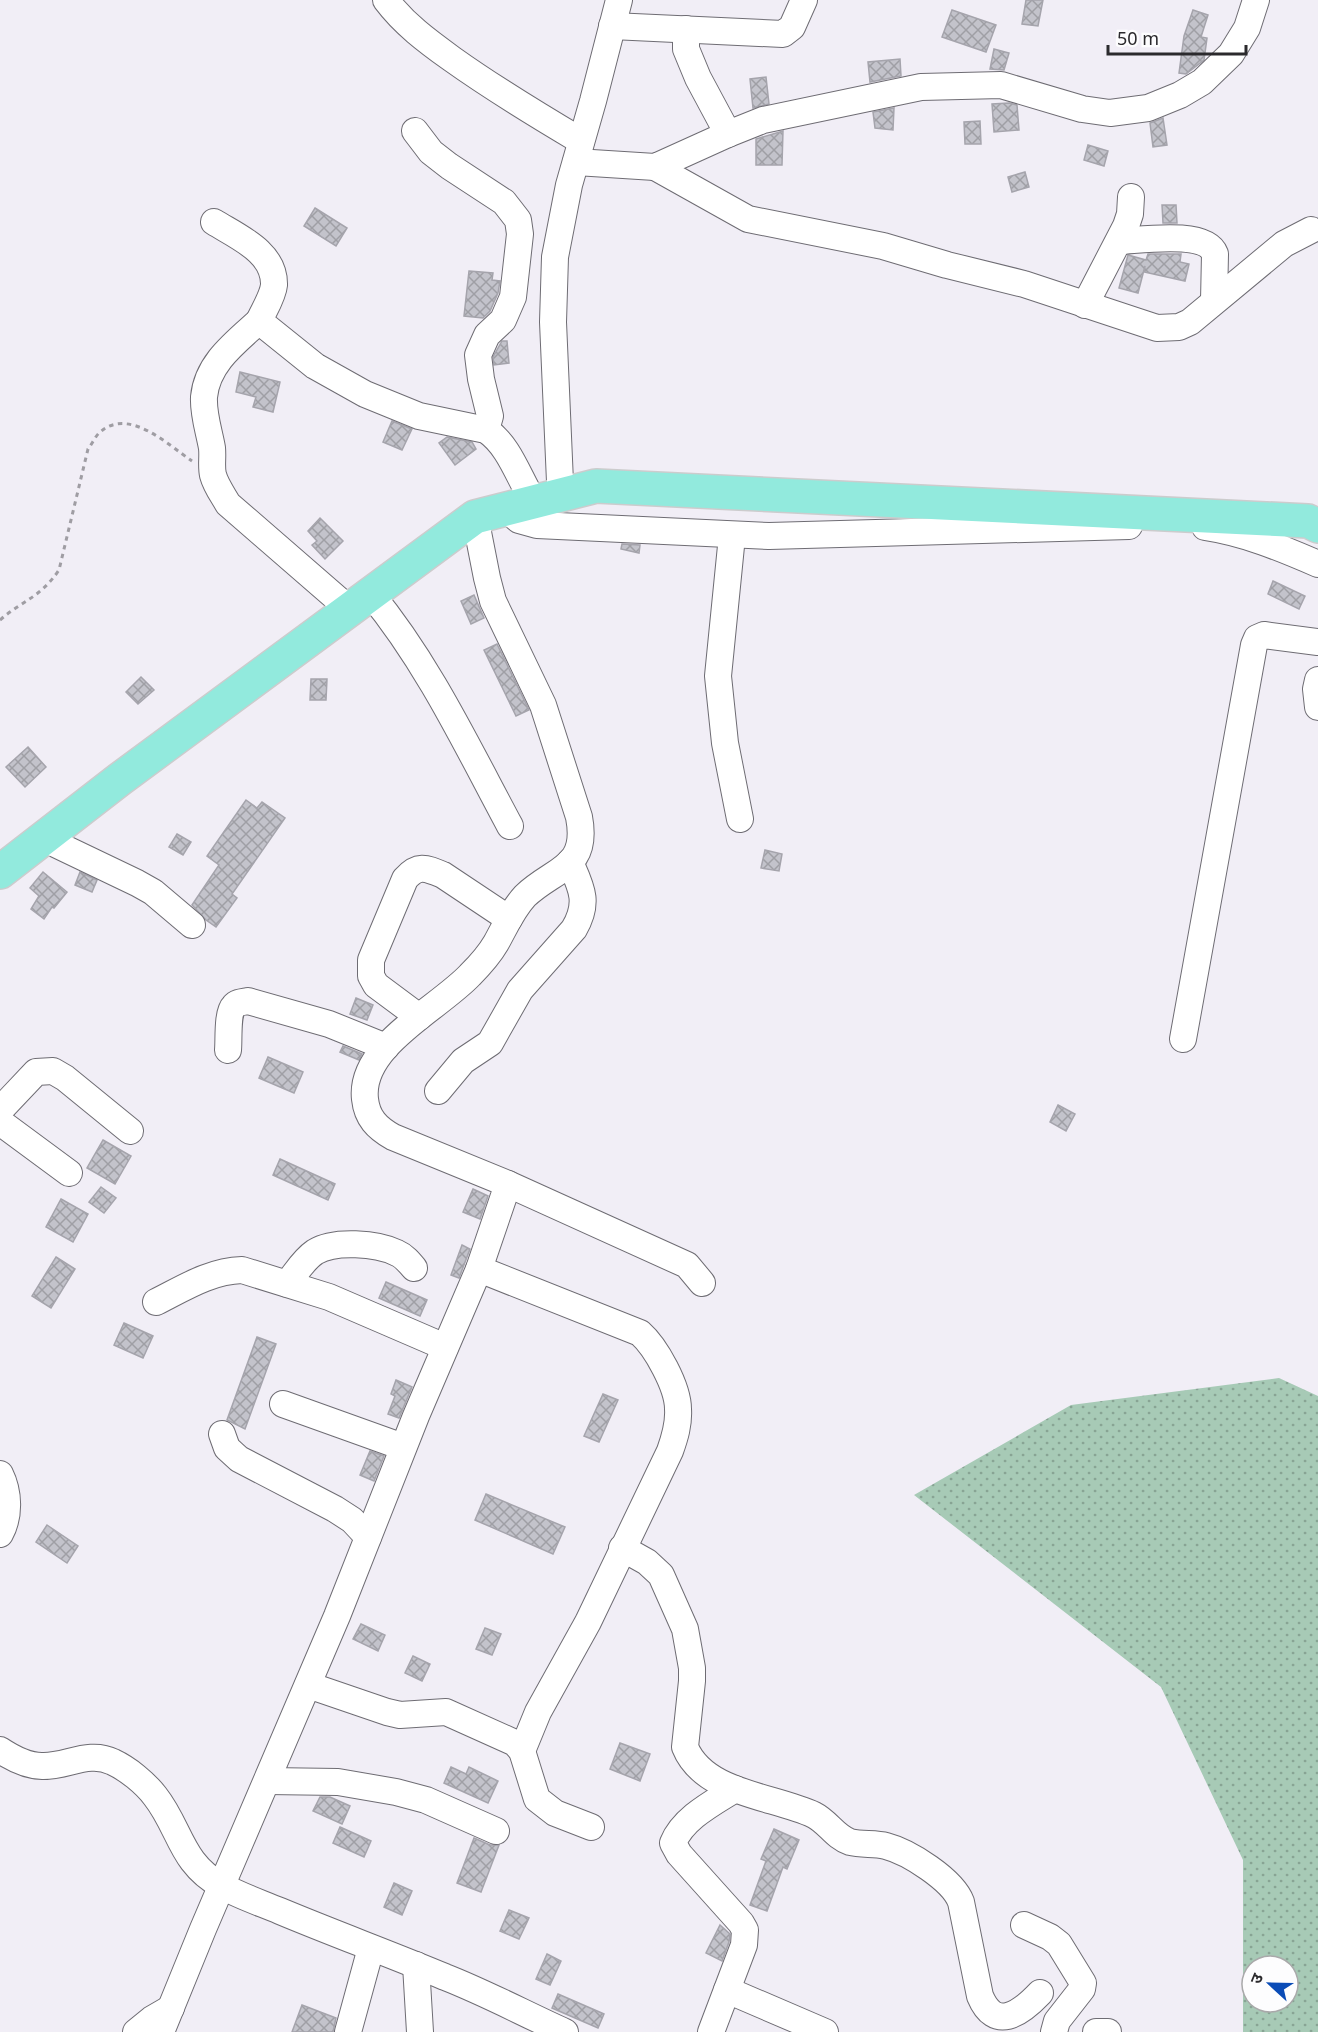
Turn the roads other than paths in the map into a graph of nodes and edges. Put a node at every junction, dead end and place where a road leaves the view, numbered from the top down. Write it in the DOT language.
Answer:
graph roads {
  1 [pos="386,0"];
  2 [pos="619,0"];
  3 [pos="804,0"];
  4 [pos="1256,0"];
  5 [pos="612,26"];
  6 [pos="686,29"];
  7 [pos="415,131"];
  8 [pos="728,134"];
  9 [pos="578,152"];
  10 [pos="655,167"];
  11 [pos="1131,197"];
  12 [pos="214,222"];
  13 [pos="1311,230"];
  14 [pos="1120,241"];
  15 [pos="1214,301"];
  16 [pos="1085,305"];
  17 [pos="259,321"];
  18 [pos="486,430"];
  19 [pos="519,506"];
  20 [pos="1318,526"];
  21 [pos="732,536"];
  22 [pos="1318,564"];
  23 [pos="359,601"];
  24 [pos="1318,642"];
  25 [pos="1318,680"];
  26 [pos="1318,707"];
  27 [pos="740,819"];
  28 [pos="510,826"];
  29 [pos="43,838"];
  30 [pos="570,862"];
  31 [pos="0,872"];
  32 [pos="509,919"];
  33 [pos="192,925"];
  34 [pos="420,1017"];
  35 [pos="1184,1039"];
  36 [pos="386,1047"];
  37 [pos="228,1050"];
  38 [pos="438,1091"];
  39 [pos="0,1110"];
  40 [pos="0,1122"];
  41 [pos="130,1131"];
  42 [pos="69,1173"];
  43 [pos="508,1184"];
  44 [pos="414,1268"];
  45 [pos="479,1269"];
  46 [pos="702,1283"];
  47 [pos="287,1284"];
  48 [pos="156,1302"];
  49 [pos="445,1347"];
  50 [pos="283,1404"];
  51 [pos="222,1434"];
  52 [pos="404,1447"];
  53 [pos="0,1474"];
  54 [pos="0,1534"];
  55 [pos="368,1537"];
  56 [pos="622,1548"];
  57 [pos="308,1685"];
  58 [pos="0,1750"];
  59 [pos="522,1751"];
  60 [pos="268,1781"];
  61 [pos="735,1789"];
  62 [pos="591,1827"];
  63 [pos="496,1831"];
  64 [pos="222,1886"];
  65 [pos="1024,1925"];
  66 [pos="371,1948"];
  67 [pos="416,1965"];
  68 [pos="728,1990"];
  69 [pos="1040,1993"];
  70 [pos="171,2008"];
  71 [pos="136,2032"];
  72 [pos="161,2032"];
  73 [pos="348,2032"];
  74 [pos="420,2032"];
  75 [pos="565,2032"];
  76 [pos="711,2032"];
  77 [pos="825,2032"];
  78 [pos="1054,2032"];
  79 [pos="1096,2032"];
  80 [pos="1108,2032"];
  1 -- 9 [label="street"];
  2 -- 5 [label="street"];
  3 -- 6 [label="street"];
  4 -- 8 [label="street"];
  5 -- 6 [label="street"];
  5 -- 9 [label="street"];
  6 -- 8 [label="street"];
  7 -- 18 [label="street"];
  8 -- 10 [label="street"];
  9 -- 10 [label="street"];
  9 -- 19 [label="street"];
  10 -- 16 [label="street"];
  11 -- 14 [label="street"];
  12 -- 17 [label="street"];
  13 -- 15 [label="street"];
  14 -- 15 [label="street"];
  14 -- 16 [label="street"];
  15 -- 16 [label="street"];
  17 -- 18 [label="street"];
  17 -- 23 [label="street"];
  18 -- 19 [label="street"];
  19 -- 20 [label="main road"];
  19 -- 21 [label="street"];
  19 -- 23 [label="main road"];
  19 -- 30 [label="street"];
  21 -- 22 [label="street"];
  21 -- 27 [label="street"];
  23 -- 28 [label="street"];
  23 -- 29 [label="main road"];
  24 -- 35 [label="street"];
  25 -- 26 [label="street"];
  29 -- 31 [label="main road"];
  29 -- 33 [label="street"];
  30 -- 32 [label="street"];
  30 -- 38 [label="street"];
  32 -- 34 [label="street"];
  32 -- 34 [label="street"];
  34 -- 36 [label="street"];
  36 -- 37 [label="street"];
  36 -- 43 [label="street"];
  39 -- 41 [label="street"];
  40 -- 42 [label="street"];
  43 -- 45 [label="street"];
  43 -- 46 [label="street"];
  44 -- 47 [label="street"];
  45 -- 49 [label="street"];
  45 -- 56 [label="street"];
  47 -- 48 [label="street"];
  47 -- 49 [label="street"];
  49 -- 52 [label="street"];
  50 -- 52 [label="street"];
  51 -- 55 [label="street"];
  52 -- 55 [label="street"];
  53 -- 54 [label="street"];
  55 -- 57 [label="street"];
  56 -- 59 [label="street"];
  56 -- 61 [label="street"];
  57 -- 59 [label="street"];
  57 -- 60 [label="street"];
  58 -- 64 [label="street"];
  59 -- 62 [label="street"];
  60 -- 63 [label="street"];
  60 -- 64 [label="street"];
  61 -- 68 [label="street"];
  61 -- 69 [label="street"];
  64 -- 66 [label="street"];
  64 -- 70 [label="street"];
  65 -- 78 [label="street"];
  66 -- 67 [label="street"];
  66 -- 73 [label="street"];
  67 -- 74 [label="street"];
  67 -- 75 [label="street"];
  68 -- 76 [label="street"];
  68 -- 77 [label="street"];
  70 -- 71 [label="street"];
  70 -- 72 [label="street"];
  79 -- 80 [label="street"];
}
